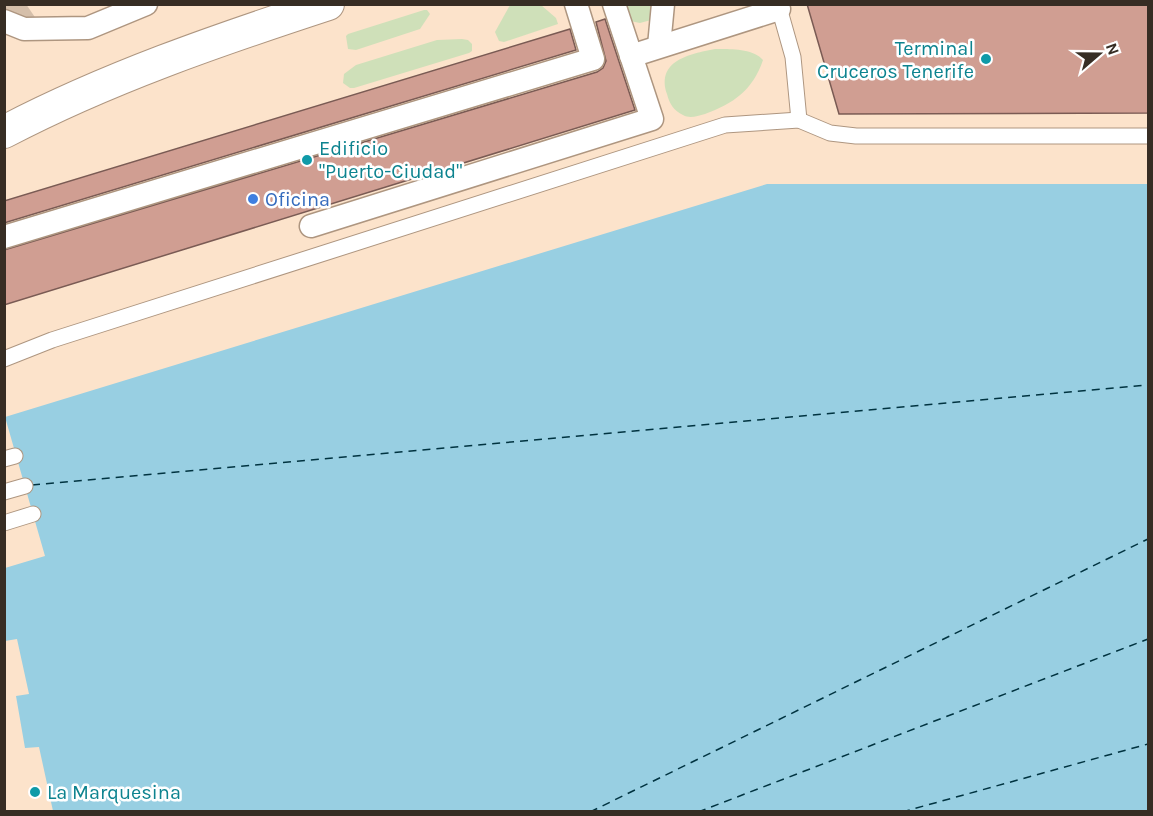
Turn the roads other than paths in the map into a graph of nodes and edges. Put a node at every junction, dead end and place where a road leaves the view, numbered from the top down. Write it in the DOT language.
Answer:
graph roads {
  1 [pos="146,4"];
  2 [pos="264,4"];
  3 [pos="328,4"];
  4 [pos="576,4"];
  5 [pos="614,4"];
  6 [pos="663,4"];
  7 [pos="778,7"];
  8 [pos="4,21"];
  9 [pos="659,46"];
  10 [pos="631,56"];
  11 [pos="4,113"];
  12 [pos="799,120"];
  13 [pos="4,132"];
  14 [pos="1149,136"];
  15 [pos="311,226"];
  16 [pos="4,237"];
  17 [pos="4,359"];
  18 [pos="25,486"];
  19 [pos="4,492"];
  20 [pos="33,514"];
  21 [pos="4,523"];
  1 -- 8 [label="street"];
  2 -- 11 [label="street"];
  3 -- 13 [label="street"];
  4 -- 16 [label="street"];
  5 -- 10 [label="street"];
  6 -- 9 [label="street"];
  7 -- 9 [label="street"];
  7 -- 12 [label="lane"];
  9 -- 10 [label="street"];
  10 -- 15 [label="street"];
  12 -- 14 [label="lane"];
  12 -- 17 [label="lane"];
  18 -- 19 [label="lane"];
  20 -- 21 [label="lane"];
}
